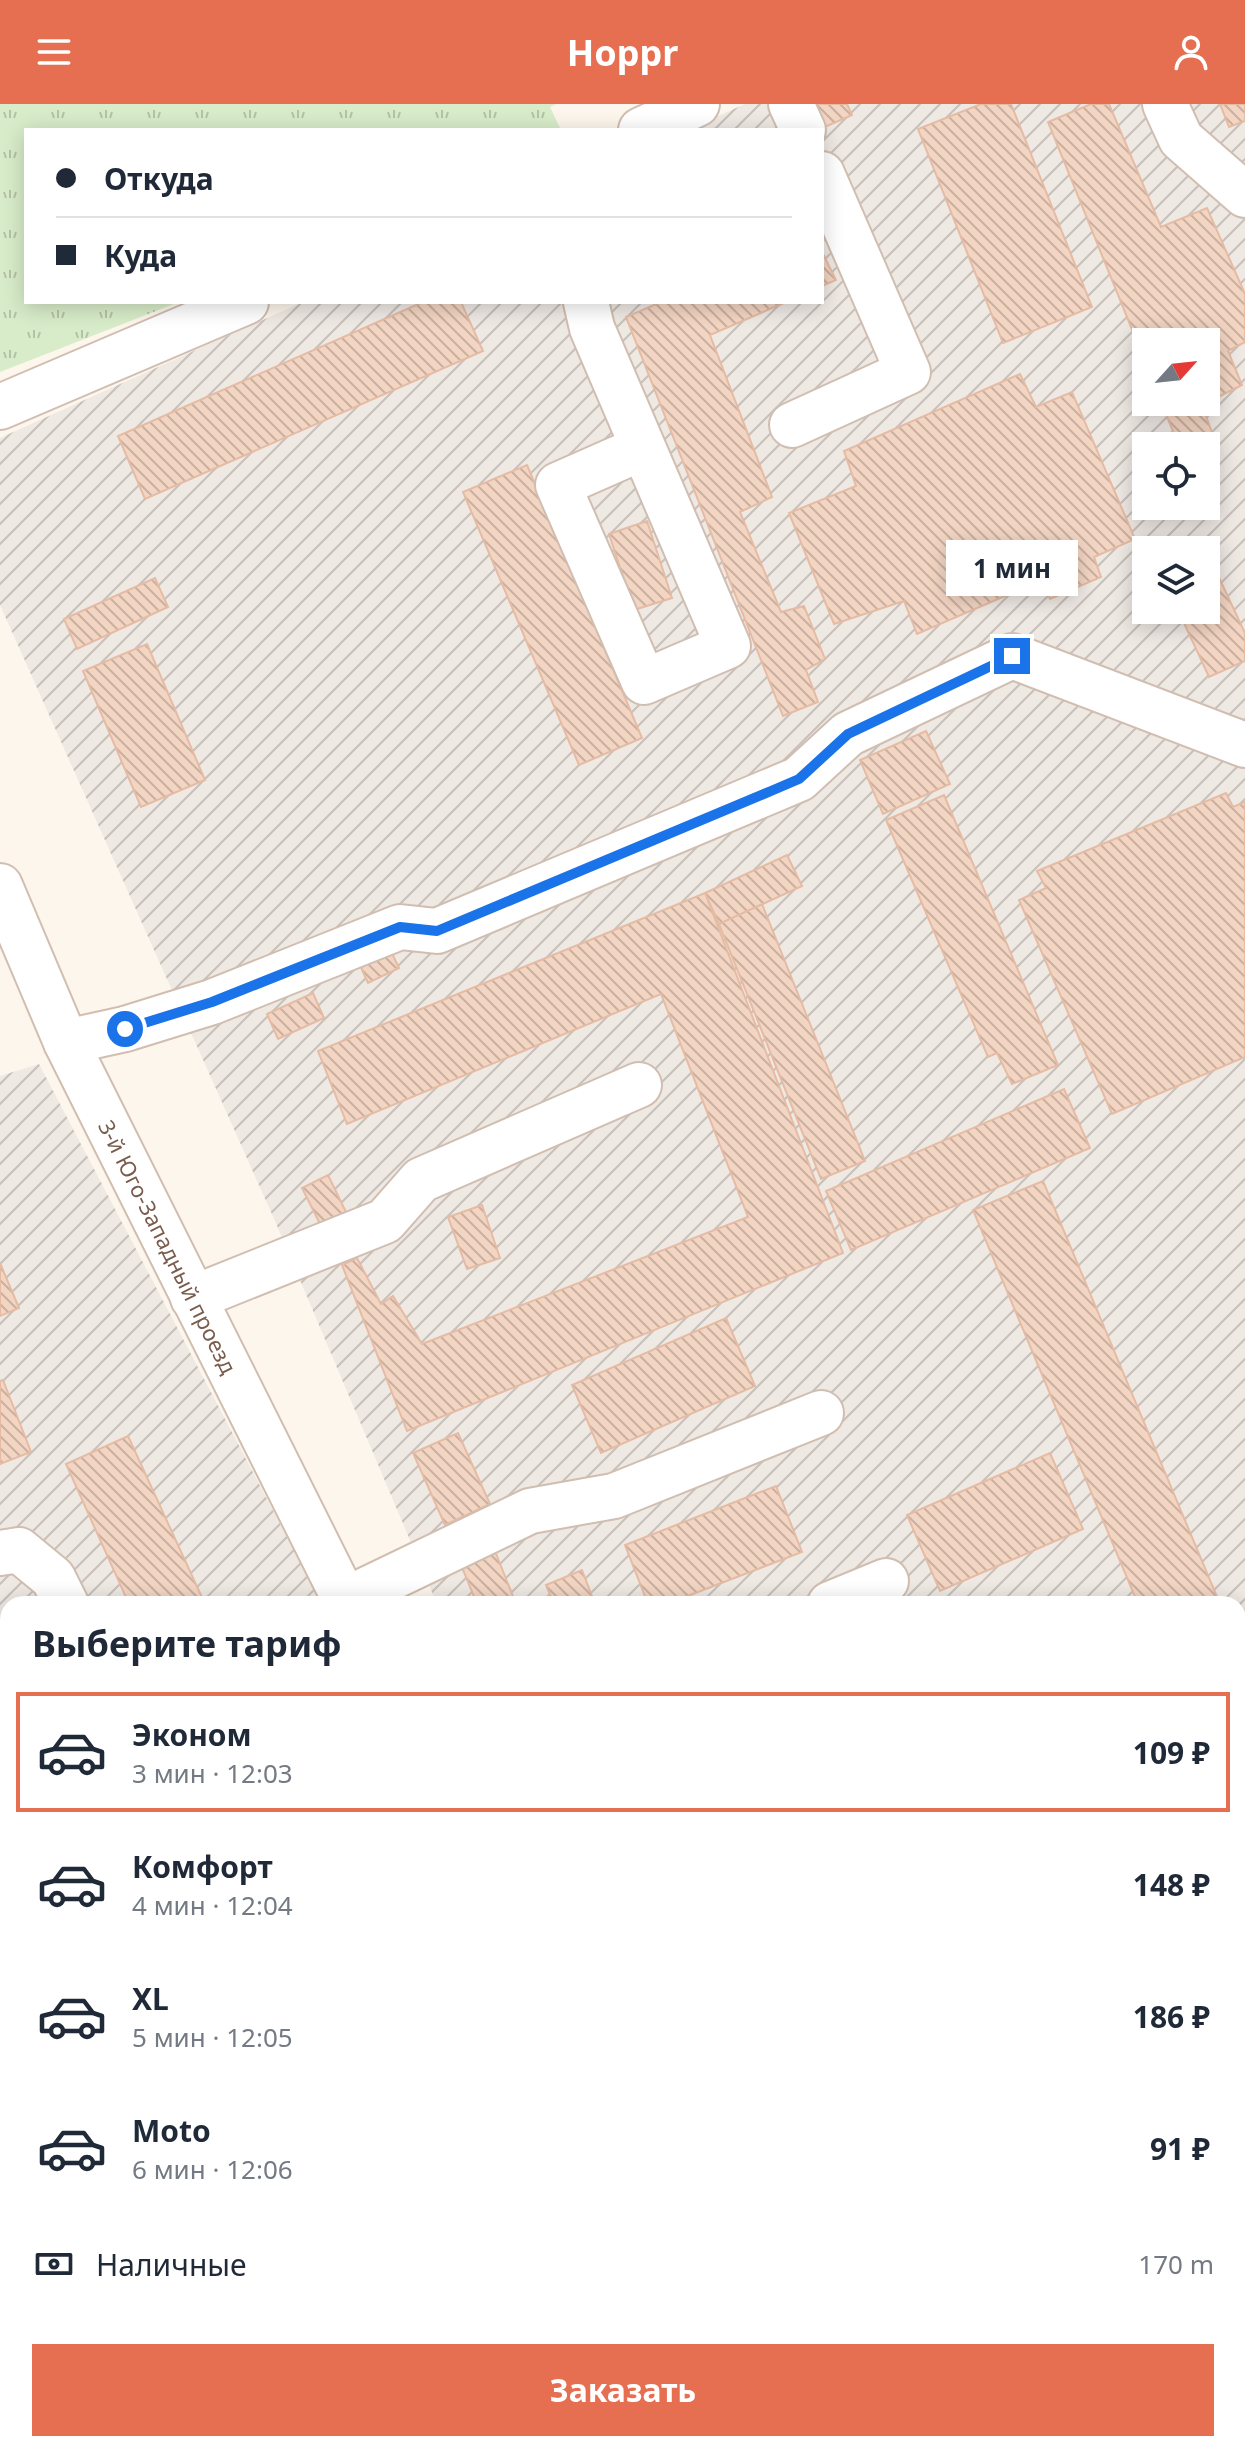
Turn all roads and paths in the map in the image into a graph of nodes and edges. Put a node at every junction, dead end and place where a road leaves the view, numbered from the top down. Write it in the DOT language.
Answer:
graph roads {
  1 [pos="697,104"];
  2 [pos="791,104"];
  3 [pos="1165,104"];
  4 [pos="645,128"];
  5 [pos="802,128"];
  6 [pos="824,179"];
  7 [pos="1245,195"];
  8 [pos="241,304"];
  9 [pos="586,304"];
  10 [pos="0,407"];
  11 [pos="792,425"];
  12 [pos="642,448"];
  13 [pos="1245,745"];
  14 [pos="0,886"];
  15 [pos="66,1042"];
  16 [pos="639,1085"];
  17 [pos="193,1298"];
  18 [pos="821,1413"];
  19 [pos="0,1553"];
  20 [pos="886,1581"];
  21 [pos="62,1596"];
  22 [pos="343,1596"];
  23 [pos="358,1596"];
  24 [pos="849,1596"];
  1 -- 4 [label="street"];
  2 -- 5 [label="street"];
  3 -- 7 [label="street"];
  6 -- 11 [label="street"];
  8 -- 10 [label="street"];
  9 -- 12 [label="street"];
  12 -- 12 [label="street"];
  13 -- 15 [label="street"];
  14 -- 15 [label="street, 3-й Юго-Западный проезд"];
  15 -- 17 [label="street, 3-й Юго-Западный проезд"];
  16 -- 17 [label="street"];
  17 -- 22 [label="street, 3-й Юго-Западный проезд"];
  18 -- 23 [label="street"];
  19 -- 21 [label="street"];
  20 -- 24 [label="street"];
}
